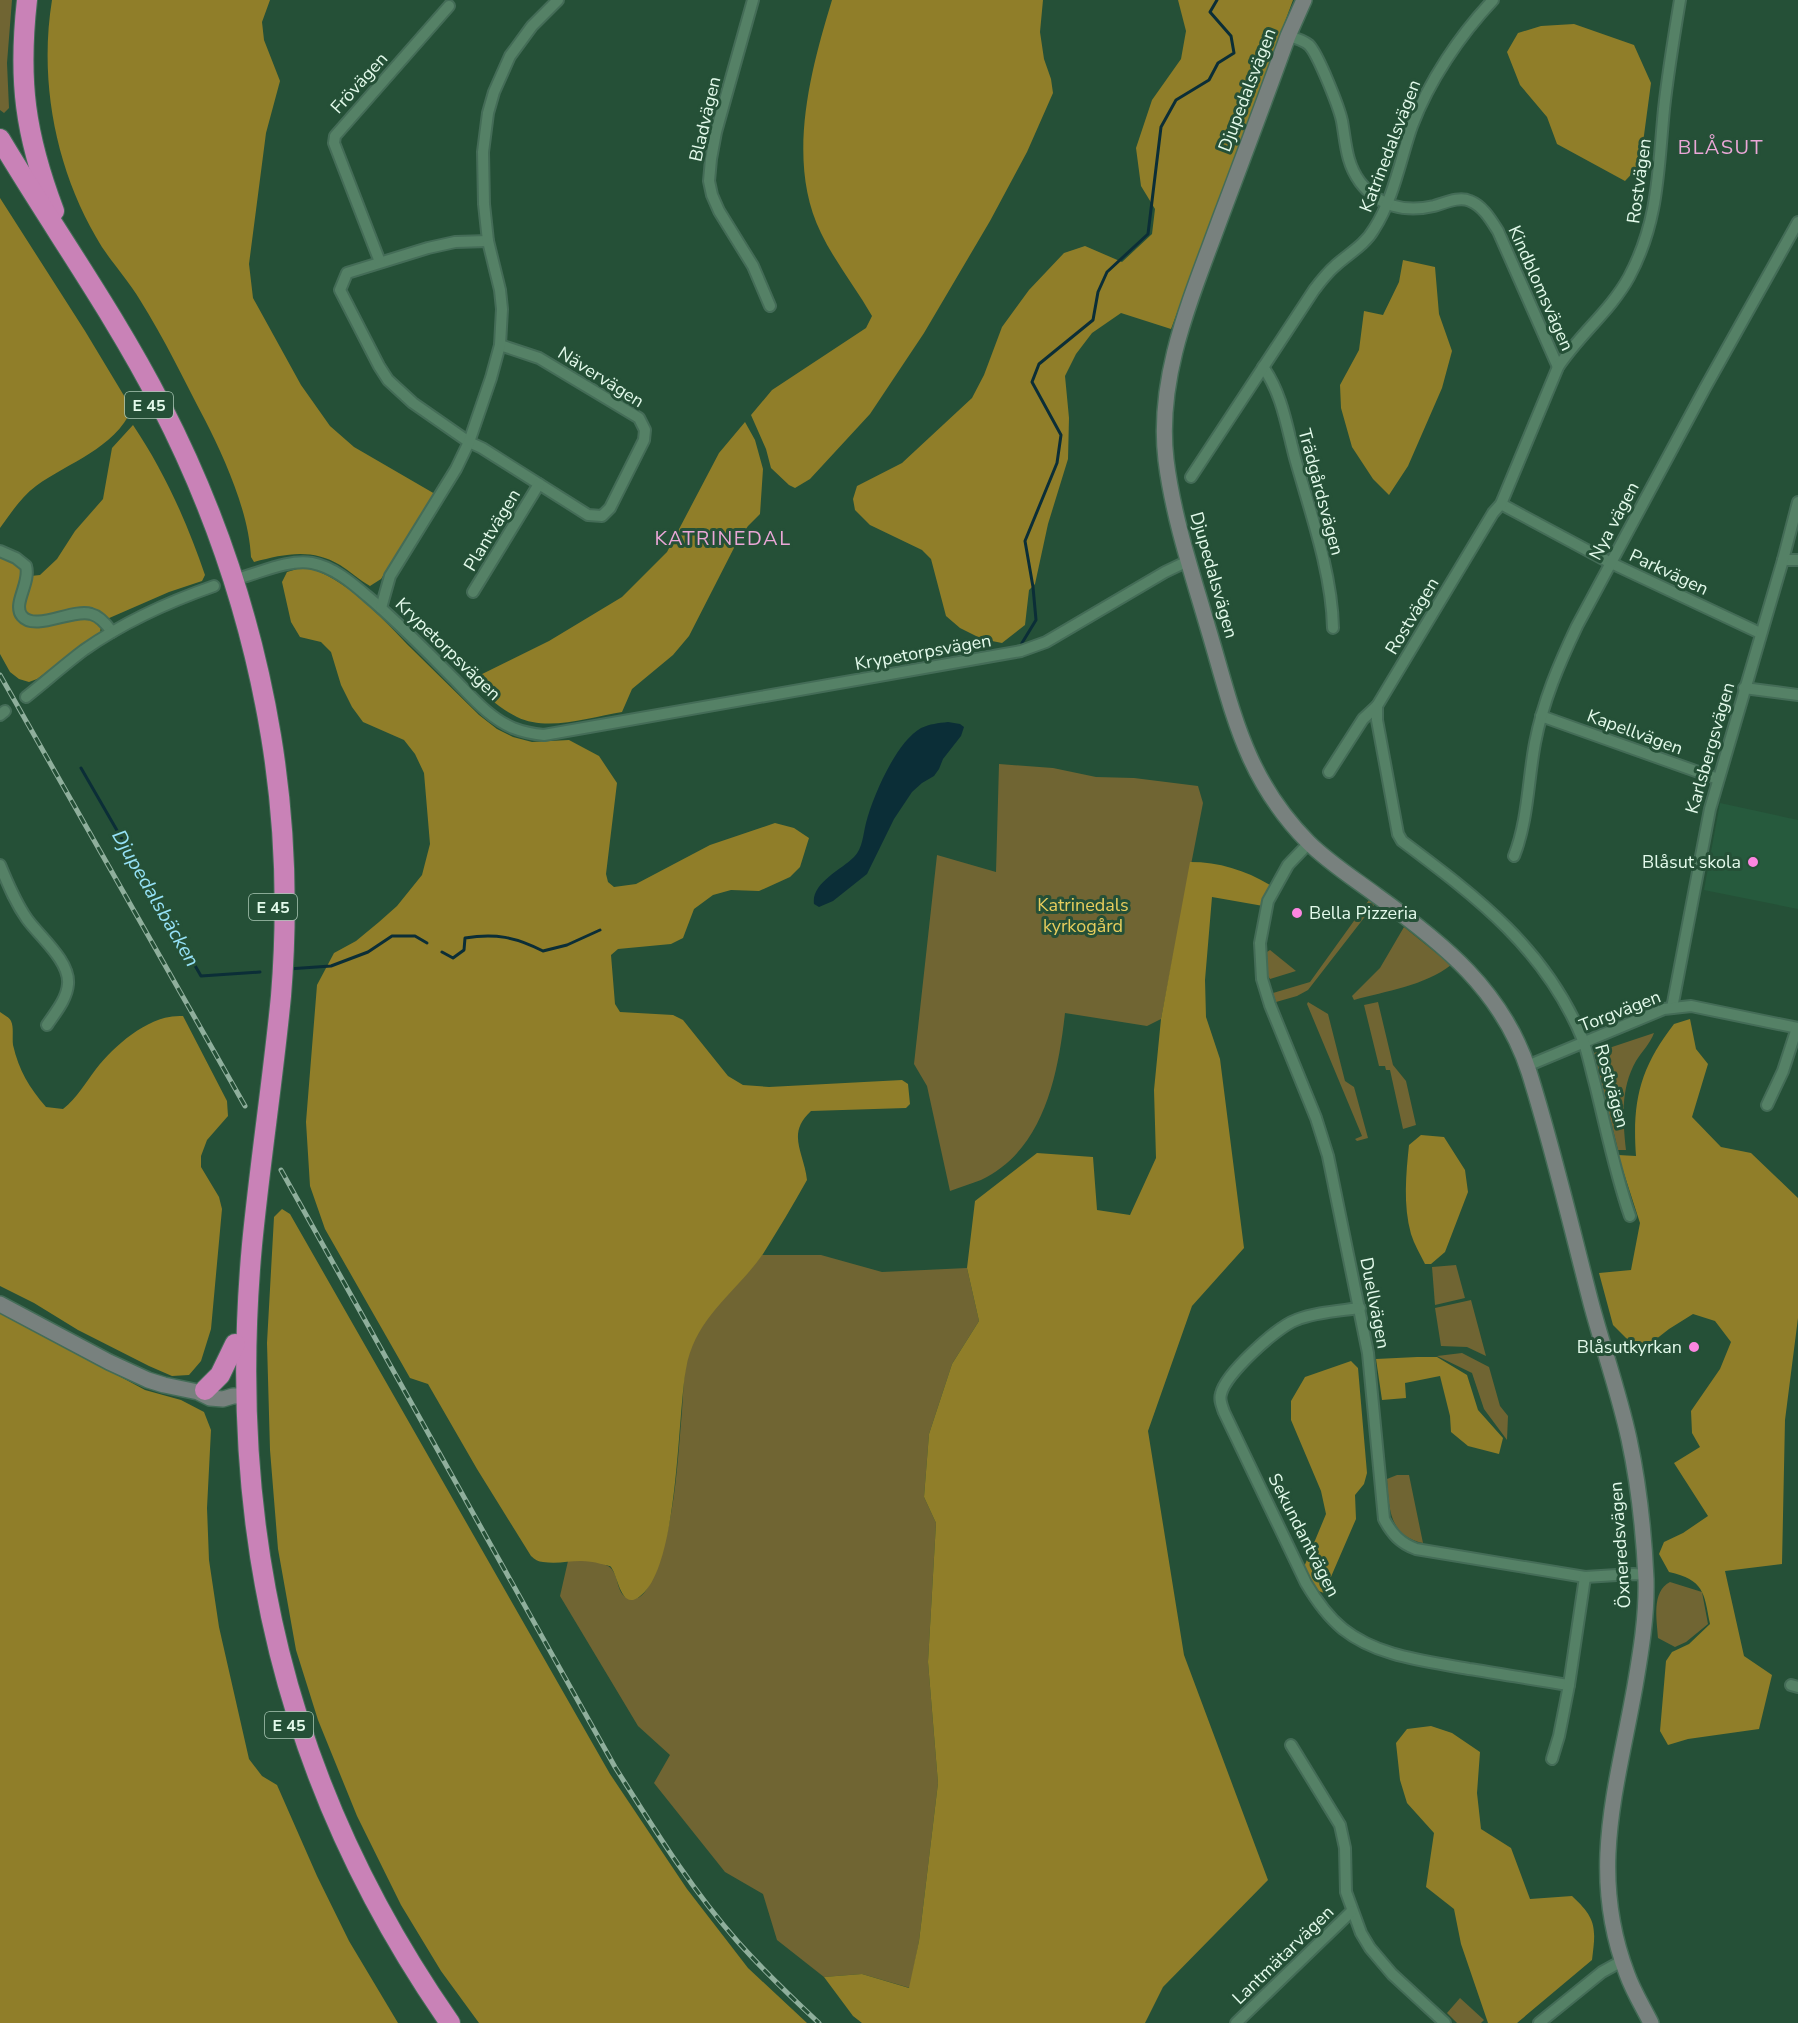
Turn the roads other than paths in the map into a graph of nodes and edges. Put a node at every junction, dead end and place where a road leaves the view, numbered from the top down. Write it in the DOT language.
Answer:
graph roads {
  1 [pos="27,0"];
  2 [pos="558,0"];
  3 [pos="753,0"];
  4 [pos="1304,0"];
  5 [pos="1493,0"];
  6 [pos="1680,0"];
  7 [pos="449,6"];
  8 [pos="1288,36"];
  9 [pos="0,139"];
  10 [pos="0,160"];
  11 [pos="1387,204"];
  12 [pos="1798,222"];
  13 [pos="488,241"];
  14 [pos="68,250"];
  15 [pos="380,262"];
  16 [pos="770,306"];
  17 [pos="500,345"];
  18 [pos="1263,367"];
  19 [pos="1558,367"];
  20 [pos="469,442"];
  21 [pos="1191,477"];
  22 [pos="539,484"];
  23 [pos="1798,502"];
  24 [pos="1501,504"];
  25 [pos="0,551"];
  26 [pos="1783,560"];
  27 [pos="1798,560"];
  28 [pos="1188,561"];
  29 [pos="1611,563"];
  30 [pos="240,578"];
  31 [pos="214,586"];
  32 [pos="473,592"];
  33 [pos="381,608"];
  34 [pos="1333,628"];
  35 [pos="112,632"];
  36 [pos="1760,633"];
  37 [pos="1744,688"];
  38 [pos="1798,695"];
  39 [pos="26,697"];
  40 [pos="1377,706"];
  41 [pos="1541,716"];
  42 [pos="1329,772"];
  43 [pos="1718,779"];
  44 [pos="1308,843"];
  45 [pos="1514,856"];
  46 [pos="0,865"];
  47 [pos="1672,1008"];
  48 [pos="47,1025"];
  49 [pos="1798,1028"];
  50 [pos="1584,1042"];
  51 [pos="1527,1066"];
  52 [pos="1767,1105"];
  53 [pos="1630,1216"];
  54 [pos="0,1304"];
  55 [pos="1360,1308"];
  56 [pos="235,1344"];
  57 [pos="202,1391"];
  58 [pos="240,1396"];
  59 [pos="1646,1575"];
  60 [pos="1585,1577"];
  61 [pos="1569,1685"];
  62 [pos="1291,1745"];
  63 [pos="1552,1759"];
  64 [pos="1352,1911"];
  65 [pos="1622,1961"];
  66 [pos="439,2023"];
  67 [pos="450,2023"];
  68 [pos="1236,2023"];
  69 [pos="1445,2023"];
  70 [pos="1539,2023"];
  71 [pos="1651,2023"];
  1 -- 14 [label="highway"];
  2 -- 13 [label="street, Krypetorpsvägen"];
  3 -- 16 [label="street, Bladvägen"];
  4 -- 8 [label="street, Djupedalsvägen"];
  5 -- 11 [label="street, Katrinedalsvägen"];
  6 -- 19 [label="street, Rostvägen"];
  7 -- 15 [label="street, Frövägen"];
  8 -- 11 [label="street"];
  8 -- 28 [label="street, Djupedalsvägen"];
  9 -- 14 [label="highway, E 45"];
  10 -- 56 [label="highway, E 45"];
  11 -- 18 [label="street, Katrinedalsvägen"];
  11 -- 19 [label="street, Kindblomsvägen"];
  12 -- 29 [label="street, Nya vägen"];
  13 -- 15 [label="street"];
  13 -- 17 [label="street, Krypetorpsvägen"];
  14 -- 58 [label="highway, E 45"];
  15 -- 20 [label="street, Nävervägen"];
  17 -- 20 [label="street, Krypetorpsvägen"];
  17 -- 22 [label="street, Nävervägen"];
  18 -- 21 [label="street, Katrinedalsvägen"];
  18 -- 34 [label="street, Trädgårdsvägen"];
  19 -- 24 [label="street, Rostvägen"];
  20 -- 22 [label="street, Nävervägen"];
  20 -- 33 [label="street, Krypetorpsvägen"];
  22 -- 32 [label="street, Plantvägen"];
  23 -- 26 [label="street, Karlsbergsvägen"];
  24 -- 29 [label="street, Parkvägen"];
  24 -- 40 [label="street, Rostvägen"];
  25 -- 35 [label="street"];
  26 -- 27 [label="street"];
  26 -- 36 [label="street, Karlsbergsvägen"];
  28 -- 33 [label="street, Krypetorpsvägen"];
  28 -- 44 [label="street, Djupedalsvägen"];
  29 -- 36 [label="street, Parkvägen"];
  29 -- 41 [label="street, Nya vägen"];
  30 -- 33 [label="street"];
  31 -- 35 [label="street"];
  35 -- 39 [label="street"];
  36 -- 37 [label="street, Karlsbergsvägen"];
  37 -- 38 [label="street"];
  37 -- 43 [label="street, Karlsbergsvägen"];
  40 -- 42 [label="street"];
  40 -- 50 [label="street, Rostvägen"];
  41 -- 43 [label="street, Kapellvägen"];
  41 -- 45 [label="street, Nya vägen"];
  43 -- 47 [label="street, Karlsbergsvägen"];
  44 -- 51 [label="street, Djupedalsvägen"];
  44 -- 55 [label="street, Duellvägen"];
  46 -- 48 [label="street"];
  47 -- 49 [label="street, Torgvägen"];
  47 -- 50 [label="street, Torgvägen"];
  49 -- 52 [label="street"];
  50 -- 51 [label="street, Torgvägen"];
  50 -- 53 [label="street, Rostvägen"];
  51 -- 59 [label="street, Öxneredsvägen"];
  54 -- 57 [label="street"];
  55 -- 60 [label="street, Duellvägen"];
  55 -- 61 [label="street, Sekundantvägen"];
  56 -- 57 [label="highway"];
  56 -- 58 [label="highway, E 45"];
  57 -- 58 [label="street"];
  58 -- 66 [label="highway, E 45"];
  58 -- 67 [label="highway, E 45"];
  59 -- 60 [label="street, Duellvägen"];
  59 -- 65 [label="street, Öxneredsvägen"];
  60 -- 61 [label="street"];
  61 -- 63 [label="street"];
  62 -- 64 [label="street"];
  64 -- 68 [label="street, Lantmätarvägen"];
  64 -- 69 [label="street"];
  65 -- 70 [label="street"];
  65 -- 71 [label="street, Öxneredsvägen"];
}
